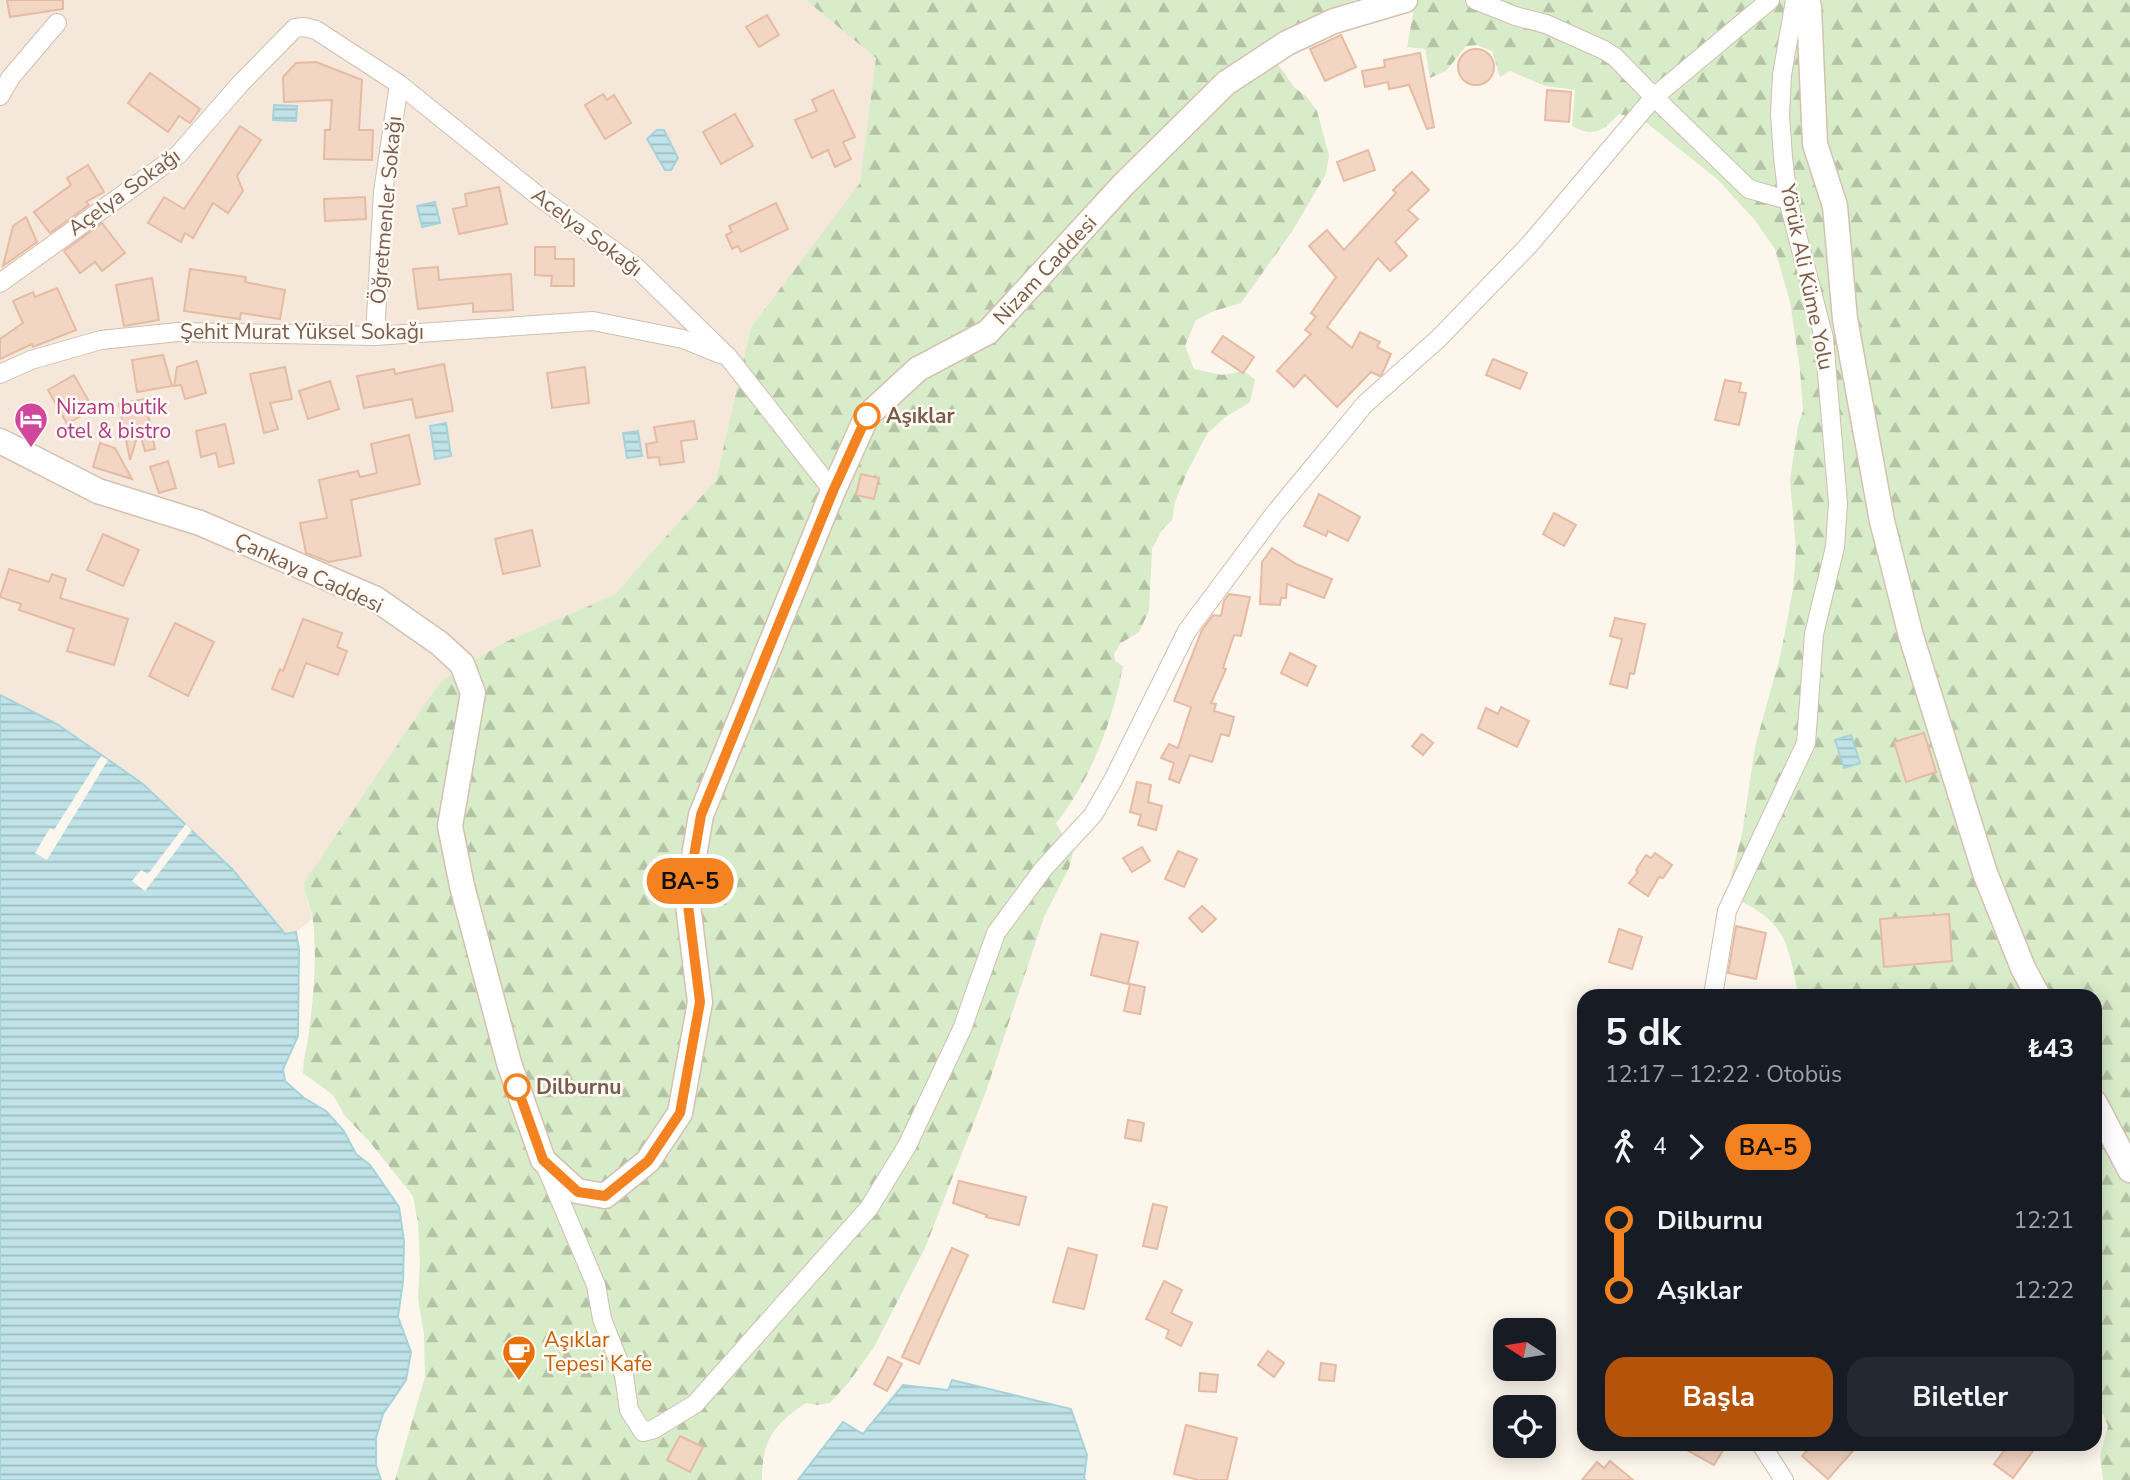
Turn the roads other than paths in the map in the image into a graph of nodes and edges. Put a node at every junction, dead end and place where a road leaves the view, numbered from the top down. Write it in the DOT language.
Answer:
graph roads {
  1 [pos="1405,0"];
  2 [pos="1475,0"];
  3 [pos="1770,0"];
  4 [pos="1796,0"];
  5 [pos="1807,0"];
  6 [pos="57,23"];
  7 [pos="295,28"];
  8 [pos="399,84"];
  9 [pos="0,96"];
  10 [pos="1654,97"];
  11 [pos="1788,200"];
  12 [pos="0,283"];
  13 [pos="375,336"];
  14 [pos="729,358"];
  15 [pos="0,374"];
  16 [pos="0,440"];
  17 [pos="833,491"];
  18 [pos="1714,989"];
  19 [pos="2034,989"];
  20 [pos="509,1063"];
  21 [pos="2102,1116"];
  22 [pos="543,1160"];
  23 [pos="2130,1170"];
  24 [pos="1765,1451"];
  25 [pos="1784,1480"];
  1 -- 17 [label="street, Nizam Caddesi"];
  2 -- 10 [label="street"];
  3 -- 10 [label="street"];
  4 -- 11 [label="street, Yörük Ali Küme Yolu"];
  5 -- 19 [label="street"];
  6 -- 9 [label="street"];
  7 -- 8 [label="street, Acelya Sokağı"];
  7 -- 12 [label="street, Açelya Sokağı"];
  8 -- 13 [label="street, Öğretmenler Sokağı"];
  8 -- 14 [label="street, Acelya Sokağı"];
  10 -- 11 [label="street"];
  10 -- 22 [label="street"];
  11 -- 18 [label="street, Yörük Ali Küme Yolu"];
  13 -- 14 [label="street, Şehit Murat Yüksel Sokağı"];
  13 -- 15 [label="street, Şehit Murat Yüksel Sokağı"];
  14 -- 17 [label="street, Acelya Sokağı"];
  16 -- 20 [label="street, Çankaya Caddesi"];
  17 -- 22 [label="street, Nizam Caddesi"];
  20 -- 22 [label="street, Nizam Caddesi"];
  21 -- 23 [label="street"];
  24 -- 25 [label="street"];
}
